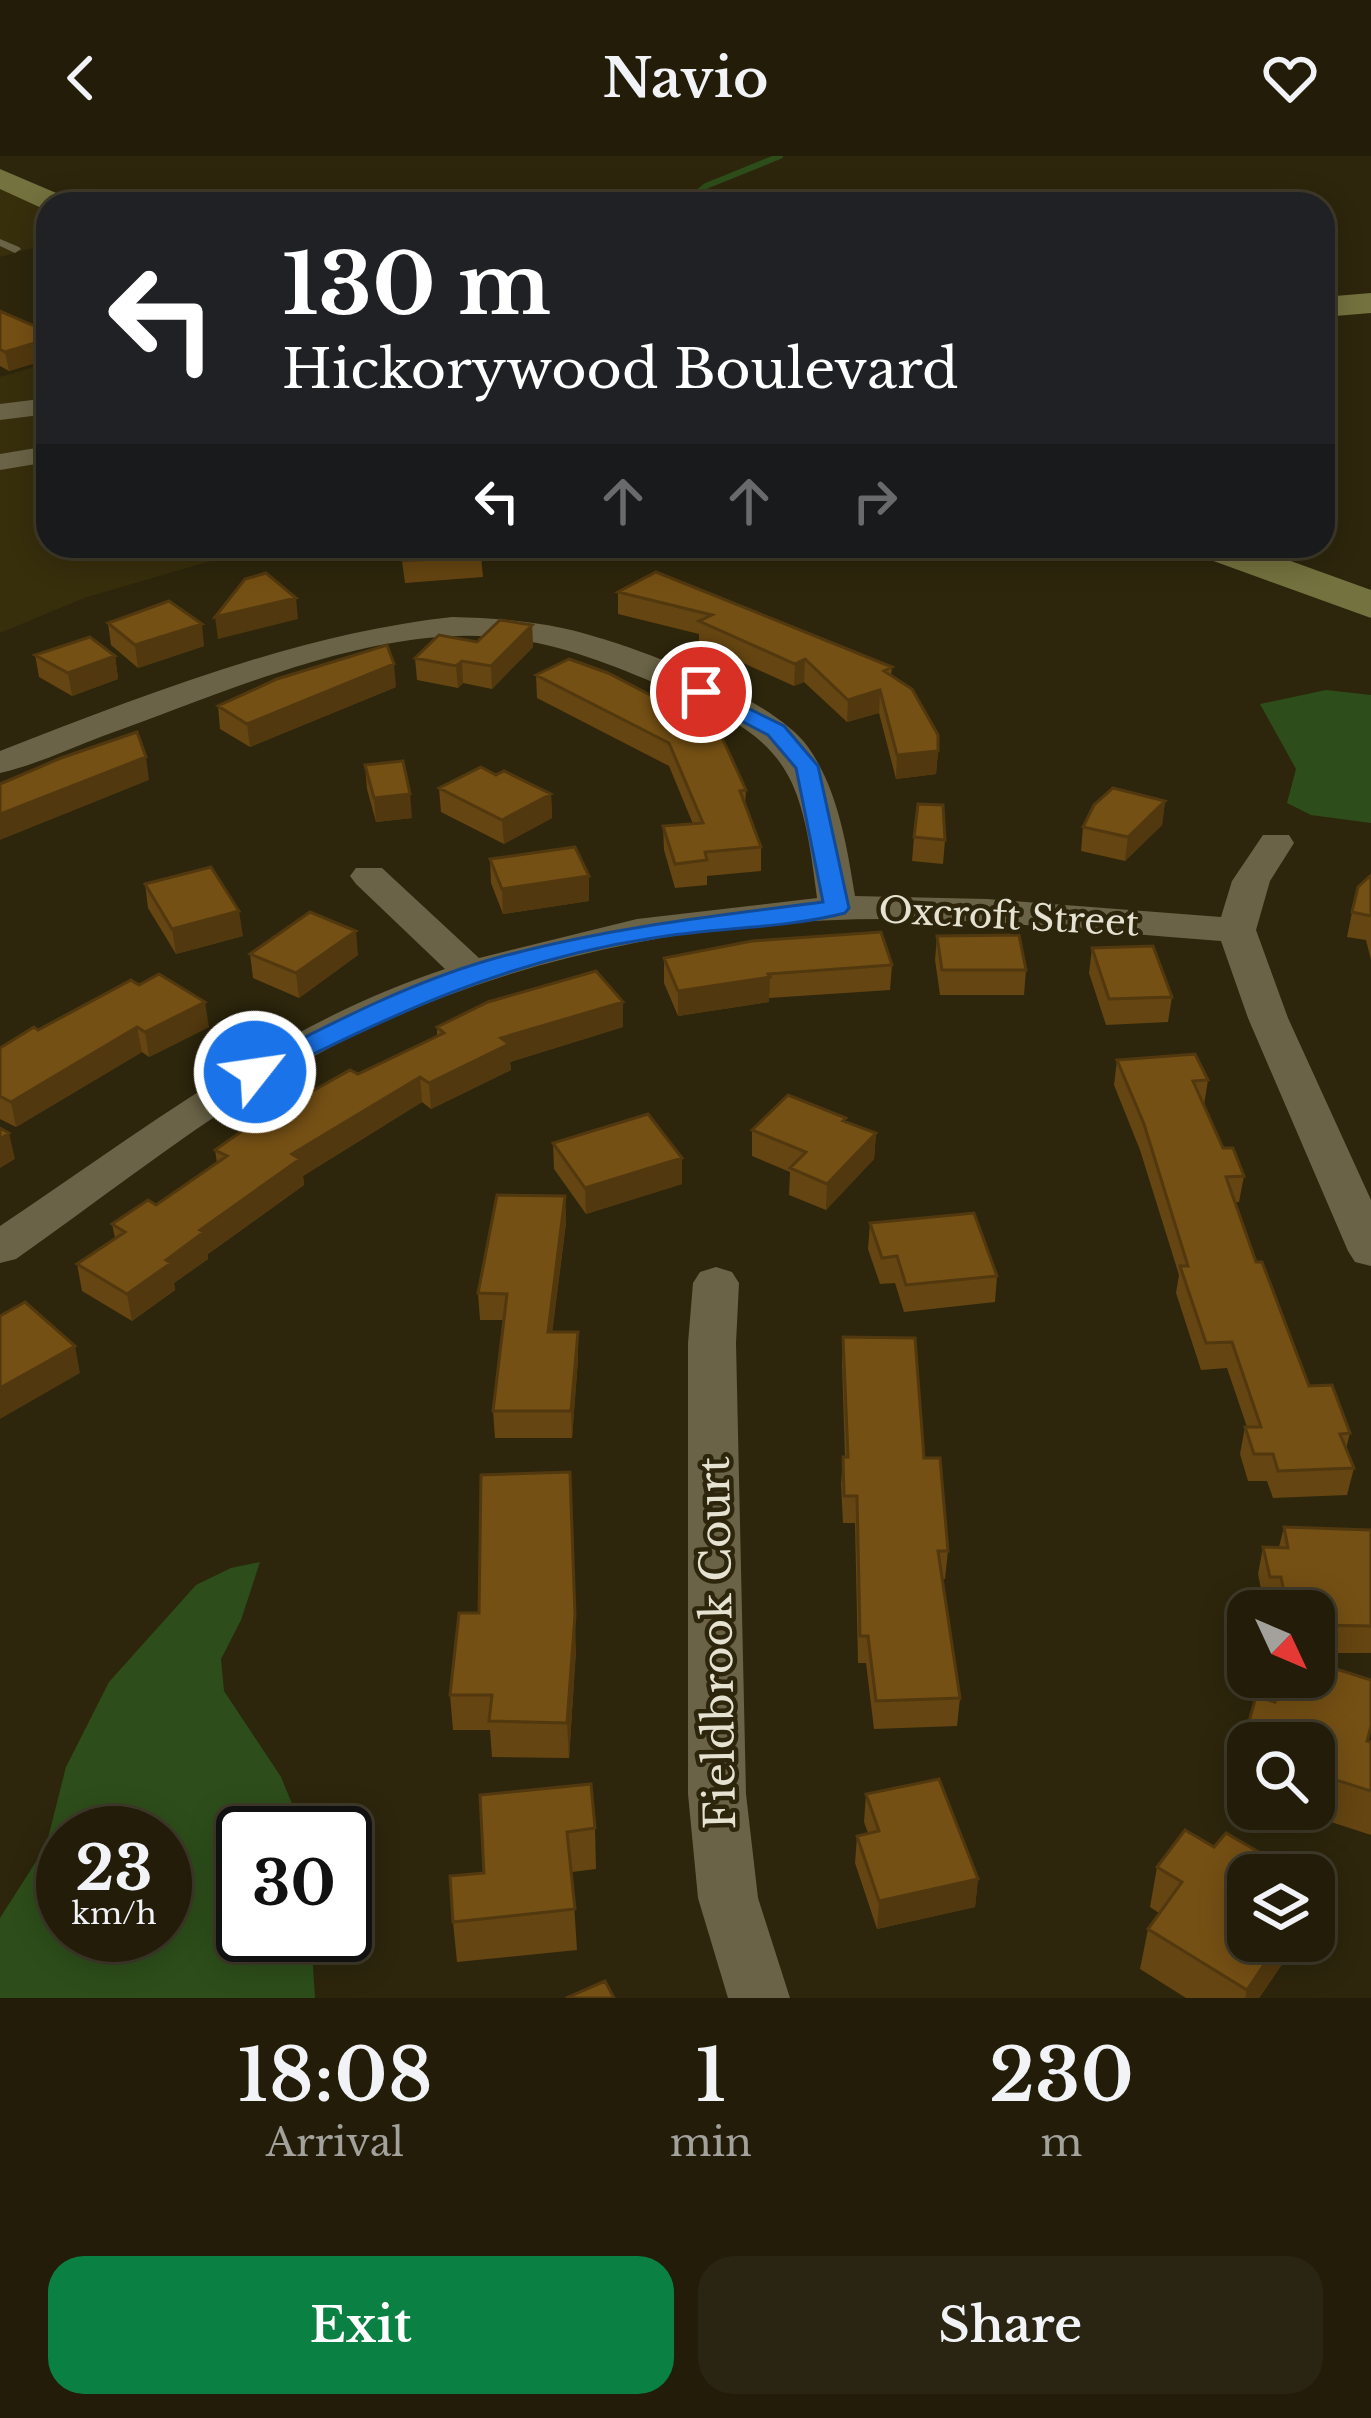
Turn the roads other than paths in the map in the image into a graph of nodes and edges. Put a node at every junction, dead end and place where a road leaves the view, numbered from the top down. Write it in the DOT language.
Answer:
graph roads {
  1 [pos="0,178"];
  2 [pos="36,194"];
  3 [pos="0,242"];
  4 [pos="15,249"];
  5 [pos="1371,303"];
  6 [pos="1335,306"];
  7 [pos="36,408"];
  8 [pos="0,412"];
  9 [pos="36,456"];
  10 [pos="0,462"];
  11 [pos="1244,558"];
  12 [pos="1371,605"];
  13 [pos="0,763"];
  14 [pos="1276,843"];
  15 [pos="369,876"];
  16 [pos="837,908"];
  17 [pos="1237,930"];
  18 [pos="472,973"];
  19 [pos="0,1248"];
  20 [pos="1371,1251"];
  21 [pos="716,1283"];
  22 [pos="759,1998"];
  1 -- 2 [label="street"];
  3 -- 4 [label="lane"];
  5 -- 6 [label="street"];
  7 -- 8 [label="street"];
  9 -- 10 [label="street"];
  11 -- 12 [label="street"];
  13 -- 16 [label="street"];
  14 -- 17 [label="street"];
  15 -- 18 [label="street"];
  16 -- 17 [label="street, Oxcroft Street"];
  16 -- 18 [label="street, Oxcroft Street"];
  17 -- 20 [label="street"];
  18 -- 19 [label="street, Oxcroft Street"];
  21 -- 22 [label="street, Fieldbrook Court"];
}
